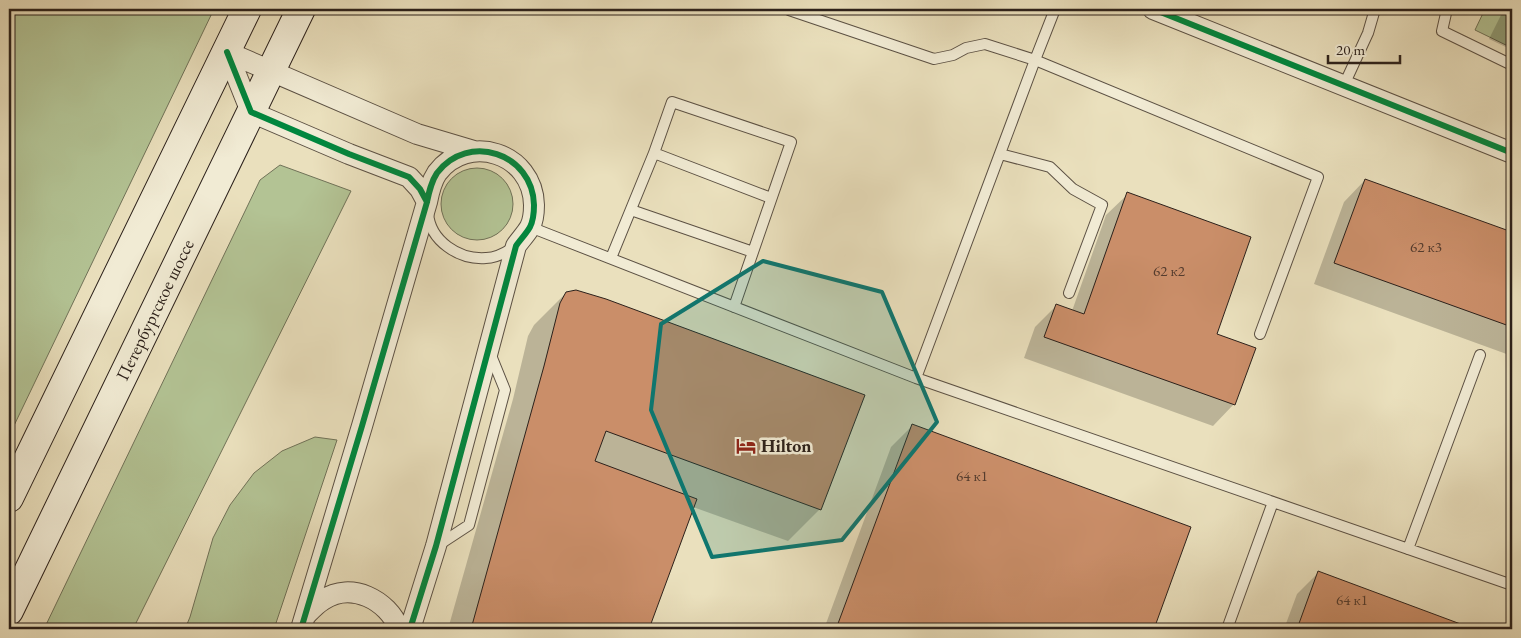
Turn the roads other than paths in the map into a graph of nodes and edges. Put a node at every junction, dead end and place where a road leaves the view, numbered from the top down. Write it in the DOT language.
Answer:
graph roads {
  1 [pos="247,9"];
  2 [pos="301,9"];
  3 [pos="1055,9"];
  4 [pos="1153,9"];
  5 [pos="1374,9"];
  6 [pos="1447,9"];
  7 [pos="789,10"];
  8 [pos="226,52"];
  9 [pos="1035,60"];
  10 [pos="1512,65"];
  11 [pos="271,71"];
  12 [pos="1344,85"];
  13 [pos="251,112"];
  14 [pos="474,151"];
  15 [pos="654,153"];
  16 [pos="1512,153"];
  17 [pos="1000,154"];
  18 [pos="772,198"];
  19 [pos="427,202"];
  20 [pos="631,210"];
  21 [pos="530,227"];
  22 [pos="516,246"];
  23 [pos="753,252"];
  24 [pos="611,258"];
  25 [pos="1069,293"];
  26 [pos="734,307"];
  27 [pos="1260,334"];
  28 [pos="488,349"];
  29 [pos="1480,355"];
  30 [pos="916,378"];
  31 [pos="9,498"];
  32 [pos="1273,502"];
  33 [pos="436,546"];
  34 [pos="1408,549"];
  35 [pos="1512,585"];
  36 [pos="9,611"];
  37 [pos="303,623"];
  38 [pos="399,629"];
  39 [pos="410,629"];
  40 [pos="1227,629"];
  1 -- 8 [label="main road"];
  2 -- 11 [label="main road, Петербургское шоссе"];
  3 -- 9 [label="lane"];
  4 -- 12 [label="street"];
  5 -- 12 [label="lane"];
  6 -- 10 [label="lane"];
  7 -- 9 [label="lane"];
  8 -- 11 [label="street"];
  8 -- 13 [label="street"];
  8 -- 31 [label="main road"];
  9 -- 17 [label="lane"];
  9 -- 27 [label="lane"];
  11 -- 13 [label="main road, Петербургское шоссе"];
  11 -- 14 [label="street"];
  12 -- 16 [label="street"];
  13 -- 19 [label="street"];
  13 -- 36 [label="main road, Петербургское шоссе"];
  14 -- 19 [label="street"];
  14 -- 21 [label="street"];
  15 -- 18 [label="lane"];
  15 -- 18 [label="lane"];
  15 -- 20 [label="lane"];
  17 -- 25 [label="lane"];
  17 -- 30 [label="lane"];
  18 -- 23 [label="lane"];
  19 -- 22 [label="lane"];
  19 -- 37 [label="street"];
  20 -- 23 [label="lane"];
  20 -- 24 [label="lane"];
  21 -- 22 [label="street"];
  21 -- 24 [label="lane"];
  22 -- 28 [label="street"];
  23 -- 26 [label="lane"];
  24 -- 26 [label="lane"];
  26 -- 30 [label="lane"];
  28 -- 33 [label="street"];
  28 -- 33 [label="lane"];
  29 -- 34 [label="lane"];
  30 -- 32 [label="lane"];
  32 -- 34 [label="lane"];
  32 -- 40 [label="lane"];
  33 -- 39 [label="street"];
  34 -- 35 [label="lane"];
  37 -- 38 [label="street"];
}
